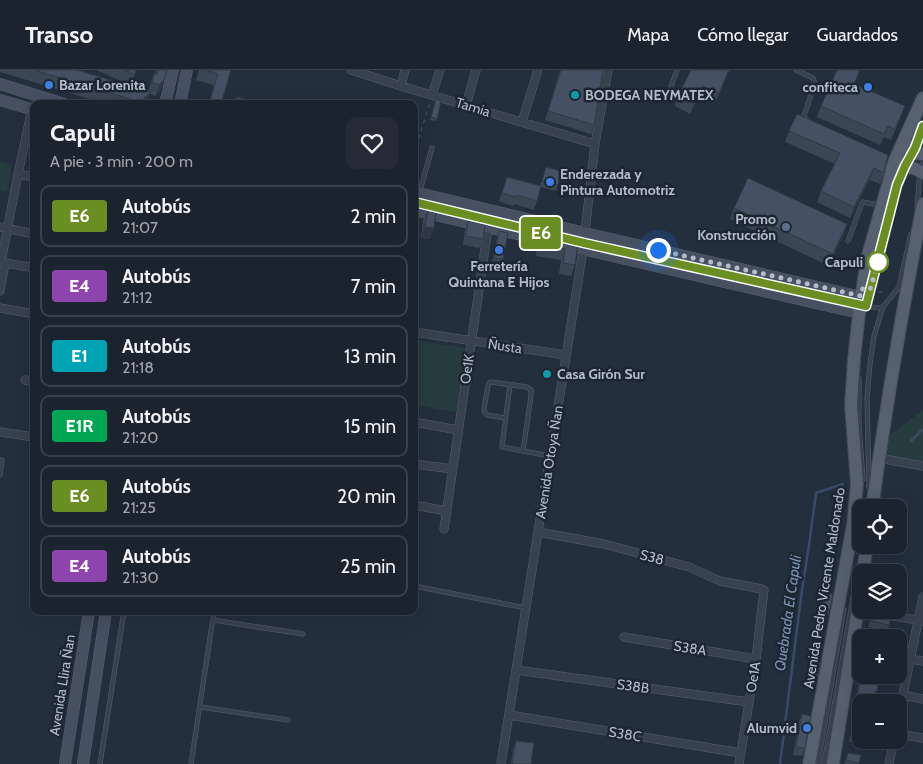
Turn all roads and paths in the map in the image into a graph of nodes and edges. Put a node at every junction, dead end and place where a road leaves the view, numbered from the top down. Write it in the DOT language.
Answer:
graph roads {
  1 [pos="172,70"];
  2 [pos="187,70"];
  3 [pos="353,70"];
  4 [pos="405,70"];
  5 [pos="440,70"];
  6 [pos="476,70"];
  7 [pos="538,70"];
  8 [pos="608,70"];
  9 [pos="676,70"];
  10 [pos="796,70"];
  11 [pos="0,84"];
  12 [pos="401,86"];
  13 [pos="432,95"];
  14 [pos="668,95"];
  15 [pos="0,98"];
  16 [pos="923,98"];
  17 [pos="51,100"];
  18 [pos="166,100"];
  19 [pos="181,100"];
  20 [pos="466,105"];
  21 [pos="30,108"];
  22 [pos="30,122"];
  23 [pos="522,122"];
  24 [pos="815,125"];
  25 [pos="923,126"];
  26 [pos="904,140"];
  27 [pos="418,141"];
  28 [pos="596,144"];
  29 [pos="432,148"];
  30 [pos="918,153"];
  31 [pos="895,163"];
  32 [pos="922,169"];
  33 [pos="18,174"];
  34 [pos="30,176"];
  35 [pos="418,190"];
  36 [pos="418,197"];
  37 [pos="881,206"];
  38 [pos="920,207"];
  39 [pos="418,211"];
  40 [pos="4,228"];
  41 [pos="488,228"];
  42 [pos="912,229"];
  43 [pos="30,233"];
  44 [pos="848,240"];
  45 [pos="584,242"];
  46 [pos="2,263"];
  47 [pos="30,267"];
  48 [pos="0,291"];
  49 [pos="893,294"];
  50 [pos="864,304"];
  51 [pos="883,307"];
  52 [pos="0,308"];
  53 [pos="30,313"];
  54 [pos="418,333"];
  55 [pos="471,341"];
  56 [pos="566,355"];
  57 [pos="859,373"];
  58 [pos="25,380"];
  59 [pos="30,381"];
  60 [pos="510,385"];
  61 [pos="505,418"];
  62 [pos="418,423"];
  63 [pos="458,430"];
  64 [pos="0,432"];
  65 [pos="30,436"];
  66 [pos="523,451"];
  67 [pos="550,456"];
  68 [pos="879,458"];
  69 [pos="0,460"];
  70 [pos="418,465"];
  71 [pos="923,466"];
  72 [pos="453,469"];
  73 [pos="0,476"];
  74 [pos="862,482"];
  75 [pos="868,494"];
  76 [pos="868,499"];
  77 [pos="418,506"];
  78 [pos="448,514"];
  79 [pos="444,529"];
  80 [pos="538,532"];
  81 [pos="418,587"];
  82 [pos="764,590"];
  83 [pos="923,597"];
  84 [pos="845,601"];
  85 [pos="526,608"];
  86 [pos="88,615"];
  87 [pos="105,615"];
  88 [pos="123,615"];
  89 [pos="214,615"];
  90 [pos="852,616"];
  91 [pos="856,619"];
  92 [pos="907,619"];
  93 [pos="213,620"];
  94 [pos="921,621"];
  95 [pos="303,634"];
  96 [pos="624,637"];
  97 [pos="756,659"];
  98 [pos="910,659"];
  99 [pos="923,661"];
  100 [pos="516,670"];
  101 [pos="903,694"];
  102 [pos="907,696"];
  103 [pos="923,699"];
  104 [pos="749,702"];
  105 [pos="200,707"];
  106 [pos="509,715"];
  107 [pos="288,720"];
  108 [pos="907,735"];
  109 [pos="923,738"];
  110 [pos="892,749"];
  111 [pos="741,753"];
  112 [pos="65,764"];
  113 [pos="83,764"];
  114 [pos="100,764"];
  115 [pos="191,764"];
  116 [pos="501,764"];
  117 [pos="739,764"];
  118 [pos="809,764"];
  119 [pos="818,764"];
  120 [pos="824,764"];
  121 [pos="832,764"];
  122 [pos="889,764"];
  1 -- 18 [label="main road"];
  2 -- 19 [label="main road"];
  3 -- 12 [label="street, Tamia"];
  4 -- 12 [label="street"];
  5 -- 13 [label="street"];
  6 -- 20 [label="street"];
  7 -- 23 [label="street"];
  8 -- 28 [label="street, Avenida Otoya Ñan"];
  9 -- 14 [label="lane"];
  10 -- 24 [label="lane"];
  11 -- 17 [label="main road"];
  12 -- 13 [label="street, Tamia"];
  13 -- 20 [label="street, Tamia"];
  13 -- 27 [label="path"];
  15 -- 21 [label="main road"];
  16 -- 26 [label="main road, Avenida Pedro Vicente Maldonado"];
  20 -- 23 [label="street, Tamia"];
  22 -- 33 [label="street"];
  23 -- 28 [label="street, Tamia"];
  25 -- 30 [label="lane"];
  26 -- 30 [label="main road"];
  26 -- 31 [label="main road, Avenida Pedro Vicente Maldonado"];
  28 -- 45 [label="street, Avenida Otoya Ñan"];
  29 -- 35 [label="lane"];
  30 -- 31 [label="lane"];
  31 -- 32 [label="main road"];
  31 -- 37 [label="main road, Avenida Pedro Vicente Maldonado"];
  31 -- 50 [label="lane"];
  32 -- 38 [label="lane"];
  33 -- 34 [label="street"];
  33 -- 40 [label="street"];
  36 -- 45 [label="main road"];
  37 -- 44 [label="lane"];
  37 -- 50 [label="main road, Avenida Pedro Vicente Maldonado"];
  38 -- 68 [label="main road"];
  39 -- 41 [label="main road"];
  40 -- 43 [label="street"];
  40 -- 46 [label="street"];
  41 -- 45 [label="main road"];
  41 -- 55 [label="street, Oe1K"];
  42 -- 49 [label="lane"];
  45 -- 50 [label="main road"];
  45 -- 50 [label="main road"];
  45 -- 56 [label="street, Avenida Otoya Ñan"];
  46 -- 47 [label="street"];
  46 -- 48 [label="street"];
  49 -- 50 [label="path"];
  49 -- 51 [label="lane"];
  50 -- 51 [label="lane"];
  50 -- 118 [label="main road, Avenida Pedro Vicente Maldonado"];
  51 -- 75 [label="lane"];
  52 -- 53 [label="street"];
  54 -- 55 [label="street, Ñusta"];
  55 -- 56 [label="street, Ñusta"];
  55 -- 63 [label="street, Oe1K"];
  56 -- 67 [label="street, Avenida Otoya Ñan"];
  57 -- 74 [label="lane"];
  58 -- 59 [label="street"];
  60 -- 61 [label="lane"];
  60 -- 61 [label="lane"];
  60 -- 66 [label="lane"];
  61 -- 66 [label="lane"];
  62 -- 63 [label="street"];
  63 -- 72 [label="street, Oe1K"];
  64 -- 65 [label="street"];
  66 -- 67 [label="lane"];
  67 -- 80 [label="street, Avenida Otoya Ñan"];
  68 -- 71 [label="street"];
  68 -- 76 [label="main road"];
  69 -- 73 [label="lane"];
  70 -- 72 [label="street"];
  72 -- 78 [label="street, Oe1K"];
  77 -- 78 [label="street"];
  78 -- 79 [label="street, Oe1K"];
  80 -- 82 [label="street, S38"];
  80 -- 85 [label="street, Avenida Otoya Ñan"];
  81 -- 85 [label="lane"];
  82 -- 97 [label="street, Oe1A"];
  83 -- 94 [label="street"];
  84 -- 119 [label="lane"];
  85 -- 100 [label="street, Avenida Otoya Ñan"];
  86 -- 112 [label="main road, Avenida Llira Ñan"];
  87 -- 113 [label="main road"];
  88 -- 114 [label="lane"];
  89 -- 93 [label="lane"];
  90 -- 120 [label="lane"];
  91 -- 121 [label="main road"];
  92 -- 94 [label="street"];
  93 -- 95 [label="lane"];
  93 -- 105 [label="lane"];
  94 -- 98 [label="street"];
  96 -- 97 [label="street, S38A"];
  97 -- 104 [label="street, Oe1A"];
  98 -- 99 [label="street"];
  98 -- 101 [label="street"];
  100 -- 104 [label="street, S38B"];
  100 -- 106 [label="street, Avenida Otoya Ñan"];
  102 -- 103 [label="street"];
  104 -- 111 [label="street, Oe1A"];
  105 -- 107 [label="lane"];
  105 -- 115 [label="lane"];
  106 -- 111 [label="street, S38C"];
  106 -- 116 [label="street, Avenida Otoya Ñan"];
  108 -- 109 [label="street"];
  110 -- 122 [label="street"];
  111 -- 117 [label="street, Oe1A"];
}
